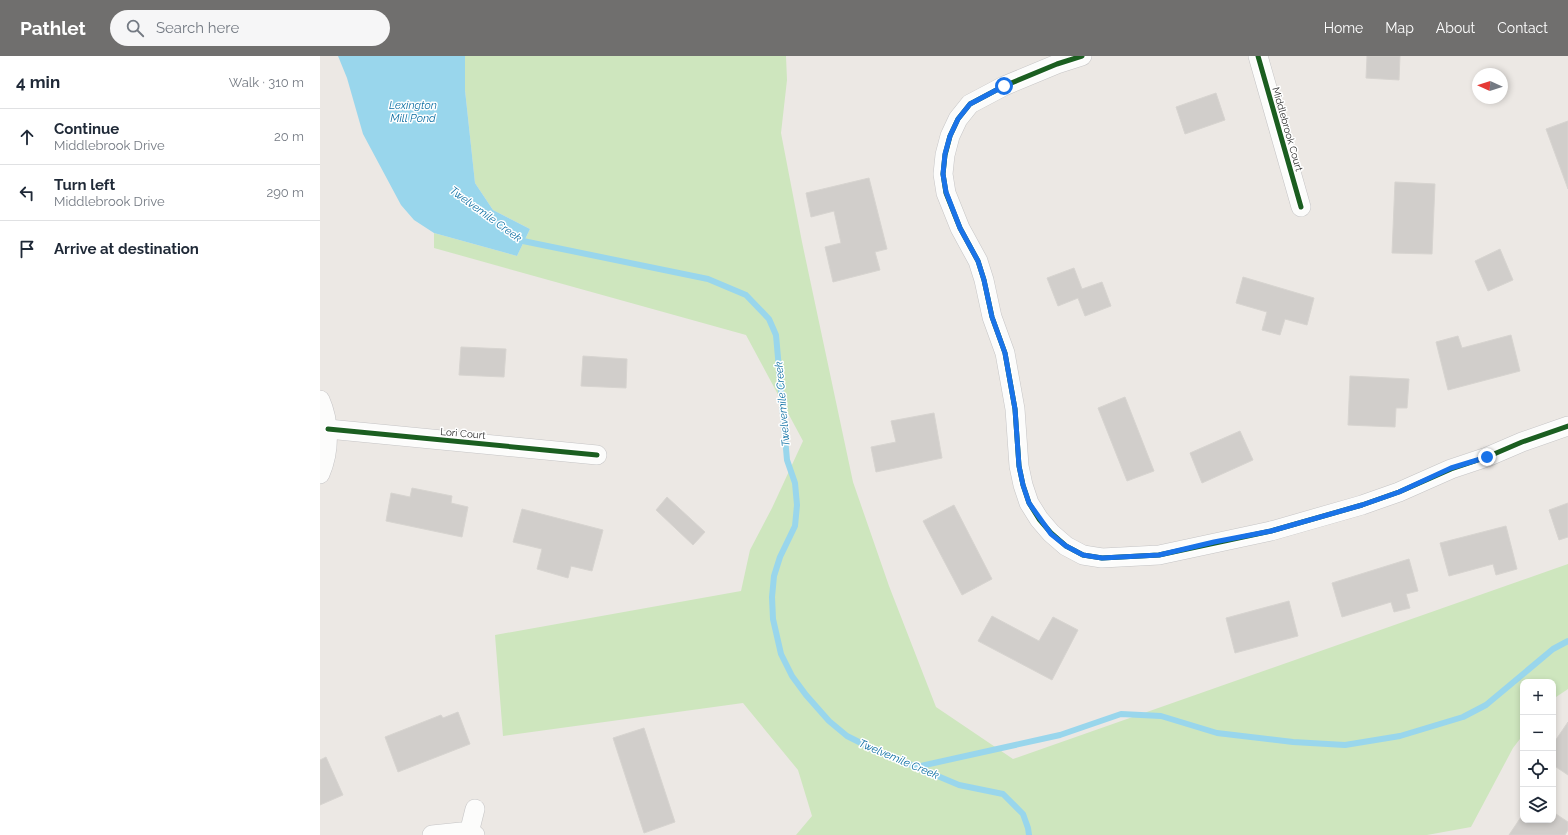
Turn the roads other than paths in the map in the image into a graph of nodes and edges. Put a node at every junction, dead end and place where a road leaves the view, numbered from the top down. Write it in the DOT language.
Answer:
graph roads {
  1 [pos="1082,56"];
  2 [pos="1258,56"];
  3 [pos="1301,207"];
  4 [pos="320,400"];
  5 [pos="1568,426"];
  6 [pos="328,429"];
  7 [pos="597,455"];
  8 [pos="320,474"];
  9 [pos="474,809"];
  10 [pos="472,834"];
  11 [pos="432,835"];
  1 -- 5 [label="street"];
  2 -- 3 [label="street, Middlebrook Court"];
  4 -- 6 [label="street"];
  6 -- 7 [label="street, Lori Court"];
  6 -- 8 [label="street"];
  9 -- 10 [label="street"];
  10 -- 11 [label="street"];
}
